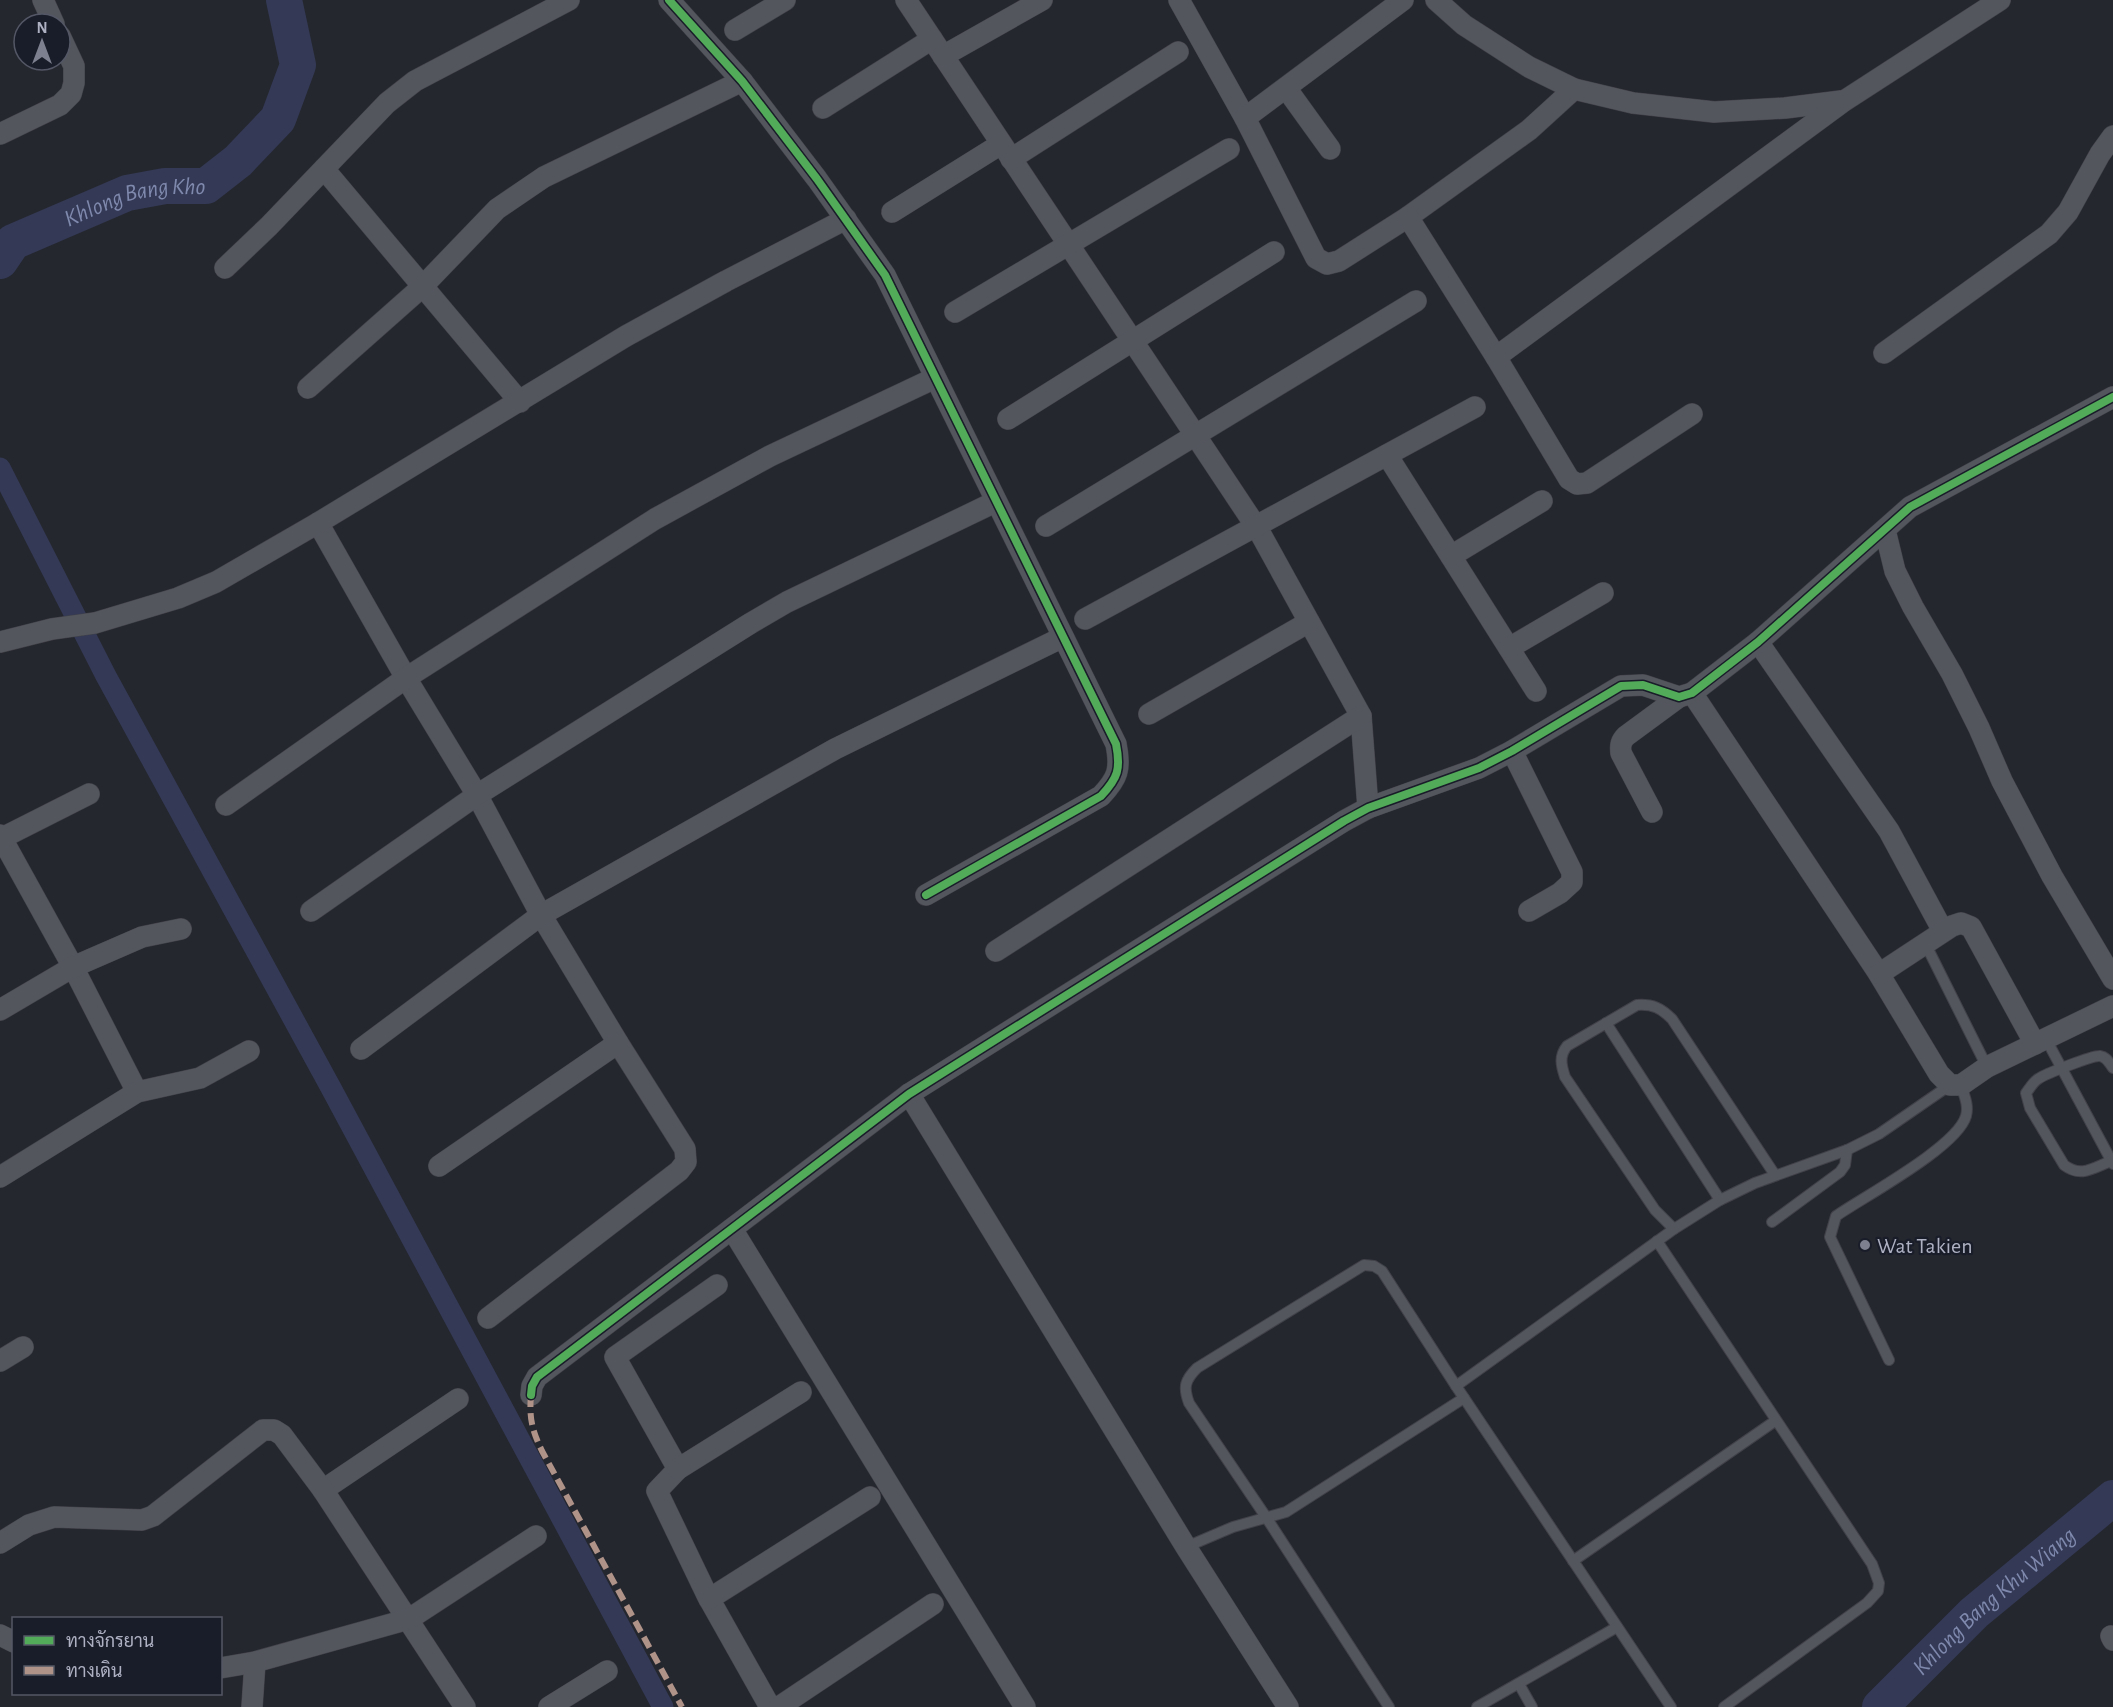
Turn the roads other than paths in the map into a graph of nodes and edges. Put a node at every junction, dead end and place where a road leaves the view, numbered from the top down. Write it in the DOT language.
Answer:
graph roads {
  1 [pos="569,0"];
  2 [pos="669,0"];
  3 [pos="785,0"];
  4 [pos="906,0"];
  5 [pos="1042,0"];
  6 [pos="1179,0"];
  7 [pos="1403,0"];
  8 [pos="1436,0"];
  9 [pos="2000,0"];
  10 [pos="735,30"];
  11 [pos="937,47"];
  12 [pos="1178,52"];
  13 [pos="72,62"];
  14 [pos="742,81"];
  15 [pos="1286,88"];
  16 [pos="1574,89"];
  17 [pos="1844,100"];
  18 [pos="823,108"];
  19 [pos="1245,118"];
  20 [pos="0,134"];
  21 [pos="2113,136"];
  22 [pos="1229,149"];
  23 [pos="1330,149"];
  24 [pos="1006,151"];
  25 [pos="324,169"];
  26 [pos="892,212"];
  27 [pos="1408,217"];
  28 [pos="846,219"];
  29 [pos="1068,244"];
  30 [pos="1274,252"];
  31 [pos="225,268"];
  32 [pos="422,287"];
  33 [pos="1416,301"];
  34 [pos="955,312"];
  35 [pos="1133,341"];
  36 [pos="1884,353"];
  37 [pos="1496,357"];
  38 [pos="935,378"];
  39 [pos="308,388"];
  40 [pos="2113,397"];
  41 [pos="520,402"];
  42 [pos="1475,407"];
  43 [pos="1692,414"];
  44 [pos="1008,419"];
  45 [pos="1195,435"];
  46 [pos="1387,455"];
  47 [pos="1542,501"];
  48 [pos="995,502"];
  49 [pos="318,523"];
  50 [pos="1046,526"];
  51 [pos="1256,526"];
  52 [pos="1885,530"];
  53 [pos="1451,556"];
  54 [pos="1602,593"];
  55 [pos="1085,619"];
  56 [pos="1309,622"];
  57 [pos="1063,637"];
  58 [pos="0,642"];
  59 [pos="1758,642"];
  60 [pos="1509,648"];
  61 [pos="406,678"];
  62 [pos="1536,691"];
  63 [pos="1686,695"];
  64 [pos="1149,714"];
  65 [pos="1361,716"];
  66 [pos="1512,751"];
  67 [pos="89,794"];
  68 [pos="477,795"];
  69 [pos="226,805"];
  70 [pos="1368,808"];
  71 [pos="1652,812"];
  72 [pos="1,837"];
  73 [pos="926,895"];
  74 [pos="311,911"];
  75 [pos="1529,911"];
  76 [pos="542,915"];
  77 [pos="181,929"];
  78 [pos="1943,931"];
  79 [pos="1924,944"];
  80 [pos="996,951"];
  81 [pos="73,967"];
  82 [pos="1879,974"];
  83 [pos="2113,980"];
  84 [pos="2113,1006"];
  85 [pos="0,1011"];
  86 [pos="1606,1023"];
  87 [pos="2041,1042"];
  88 [pos="618,1043"];
  89 [pos="361,1049"];
  90 [pos="249,1051"];
  91 [pos="1987,1067"];
  92 [pos="2113,1068"];
  93 [pos="2062,1069"];
  94 [pos="1955,1085"];
  95 [pos="137,1092"];
  96 [pos="909,1094"];
  97 [pos="1847,1149"];
  98 [pos="2112,1162"];
  99 [pos="439,1166"];
  100 [pos="1775,1175"];
  101 [pos="0,1177"];
  102 [pos="1720,1200"];
  103 [pos="1772,1222"];
  104 [pos="732,1229"];
  105 [pos="1674,1229"];
  106 [pos="1657,1240"];
  107 [pos="717,1284"];
  108 [pos="488,1318"];
  109 [pos="23,1347"];
  110 [pos="1888,1360"];
  111 [pos="0,1361"];
  112 [pos="1456,1386"];
  113 [pos="801,1392"];
  114 [pos="531,1395"];
  115 [pos="1464,1398"];
  116 [pos="458,1399"];
  117 [pos="1775,1421"];
  118 [pos="678,1469"];
  119 [pos="323,1490"];
  120 [pos="870,1497"];
  121 [pos="1266,1517"];
  122 [pos="536,1536"];
  123 [pos="0,1543"];
  124 [pos="1186,1547"];
  125 [pos="1573,1561"];
  126 [pos="709,1599"];
  127 [pos="933,1604"];
  128 [pos="409,1619"];
  129 [pos="1617,1627"];
  130 [pos="255,1662"];
  131 [pos="222,1668"];
  132 [pos="607,1671"];
  133 [pos="1519,1684"];
  134 [pos="255,1705"];
  135 [pos="465,1707"];
  136 [pos="549,1707"];
  137 [pos="770,1707"];
  138 [pos="779,1707"];
  139 [pos="1025,1707"];
  140 [pos="1288,1707"];
  141 [pos="1389,1707"];
  142 [pos="1478,1707"];
  143 [pos="1532,1707"];
  144 [pos="1671,1707"];
  145 [pos="1724,1707"];
  1 -- 25 [label="street"];
  2 -- 14 [label="street"];
  3 -- 10 [label="street"];
  4 -- 11 [label="street"];
  5 -- 11 [label="street"];
  6 -- 19 [label="street"];
  7 -- 15 [label="street"];
  8 -- 16 [label="street"];
  9 -- 17 [label="street"];
  11 -- 18 [label="street"];
  11 -- 24 [label="street"];
  12 -- 24 [label="street"];
  13 -- 20 [label="street"];
  14 -- 28 [label="street"];
  14 -- 32 [label="street"];
  15 -- 19 [label="street"];
  15 -- 23 [label="street"];
  16 -- 17 [label="street"];
  16 -- 27 [label="street"];
  17 -- 37 [label="street"];
  19 -- 27 [label="street"];
  21 -- 36 [label="street"];
  22 -- 29 [label="street"];
  24 -- 26 [label="street"];
  24 -- 29 [label="street"];
  25 -- 31 [label="street"];
  25 -- 32 [label="street"];
  27 -- 37 [label="street"];
  28 -- 38 [label="street"];
  28 -- 41 [label="street"];
  29 -- 34 [label="street"];
  29 -- 35 [label="street"];
  30 -- 35 [label="street"];
  32 -- 39 [label="street"];
  32 -- 41 [label="street"];
  33 -- 45 [label="street"];
  35 -- 44 [label="street"];
  35 -- 45 [label="street"];
  37 -- 43 [label="street"];
  38 -- 48 [label="street"];
  38 -- 61 [label="street"];
  40 -- 52 [label="street"];
  41 -- 49 [label="street"];
  42 -- 46 [label="street"];
  45 -- 50 [label="street"];
  45 -- 51 [label="street"];
  46 -- 51 [label="street"];
  46 -- 53 [label="street"];
  47 -- 53 [label="street"];
  48 -- 57 [label="street"];
  48 -- 68 [label="street"];
  49 -- 58 [label="street"];
  49 -- 61 [label="street"];
  51 -- 55 [label="street"];
  51 -- 56 [label="street"];
  52 -- 59 [label="street"];
  52 -- 83 [label="street"];
  53 -- 60 [label="street"];
  54 -- 60 [label="street"];
  56 -- 64 [label="street"];
  56 -- 65 [label="street"];
  57 -- 73 [label="street"];
  57 -- 76 [label="street"];
  59 -- 63 [label="street"];
  59 -- 78 [label="street"];
  60 -- 62 [label="street"];
  61 -- 68 [label="street"];
  61 -- 69 [label="street"];
  63 -- 66 [label="street"];
  63 -- 71 [label="street"];
  63 -- 82 [label="street"];
  65 -- 70 [label="street"];
  65 -- 80 [label="street"];
  66 -- 70 [label="street"];
  66 -- 75 [label="street"];
  67 -- 72 [label="street"];
  68 -- 74 [label="street"];
  68 -- 76 [label="street"];
  70 -- 96 [label="street"];
  72 -- 81 [label="street"];
  76 -- 88 [label="street"];
  76 -- 89 [label="street"];
  77 -- 81 [label="street"];
  78 -- 79 [label="street"];
  78 -- 87 [label="street"];
  79 -- 82 [label="street"];
  79 -- 91 [label="lane"];
  81 -- 85 [label="street"];
  81 -- 95 [label="street"];
  82 -- 94 [label="street"];
  84 -- 87 [label="street"];
  86 -- 100 [label="lane"];
  86 -- 102 [label="lane"];
  86 -- 105 [label="lane"];
  87 -- 91 [label="street"];
  87 -- 93 [label="lane"];
  88 -- 99 [label="street"];
  88 -- 108 [label="street"];
  90 -- 95 [label="street"];
  91 -- 94 [label="street"];
  92 -- 93 [label="lane"];
  93 -- 98 [label="lane"];
  93 -- 98 [label="lane"];
  94 -- 97 [label="lane"];
  94 -- 110 [label="lane"];
  95 -- 101 [label="street"];
  96 -- 104 [label="street"];
  96 -- 124 [label="street"];
  97 -- 100 [label="lane"];
  97 -- 103 [label="lane"];
  100 -- 102 [label="lane"];
  102 -- 105 [label="lane"];
  104 -- 114 [label="street"];
  104 -- 139 [label="street"];
  105 -- 106 [label="lane"];
  106 -- 112 [label="lane"];
  106 -- 117 [label="lane"];
  107 -- 118 [label="street"];
  109 -- 111 [label="street"];
  112 -- 115 [label="lane"];
  112 -- 121 [label="lane"];
  113 -- 118 [label="street"];
  115 -- 121 [label="lane"];
  115 -- 125 [label="lane"];
  116 -- 119 [label="street"];
  117 -- 125 [label="lane"];
  117 -- 145 [label="lane"];
  118 -- 126 [label="street"];
  119 -- 123 [label="street"];
  119 -- 128 [label="street"];
  120 -- 126 [label="street"];
  121 -- 124 [label="lane"];
  121 -- 141 [label="lane"];
  122 -- 128 [label="street"];
  124 -- 140 [label="street"];
  125 -- 129 [label="lane"];
  126 -- 137 [label="street"];
  127 -- 138 [label="street"];
  128 -- 130 [label="street"];
  128 -- 135 [label="street"];
  129 -- 133 [label="lane"];
  129 -- 144 [label="lane"];
  130 -- 131 [label="street"];
  130 -- 134 [label="street"];
  132 -- 136 [label="street"];
  133 -- 142 [label="lane"];
  133 -- 143 [label="lane"];
}
